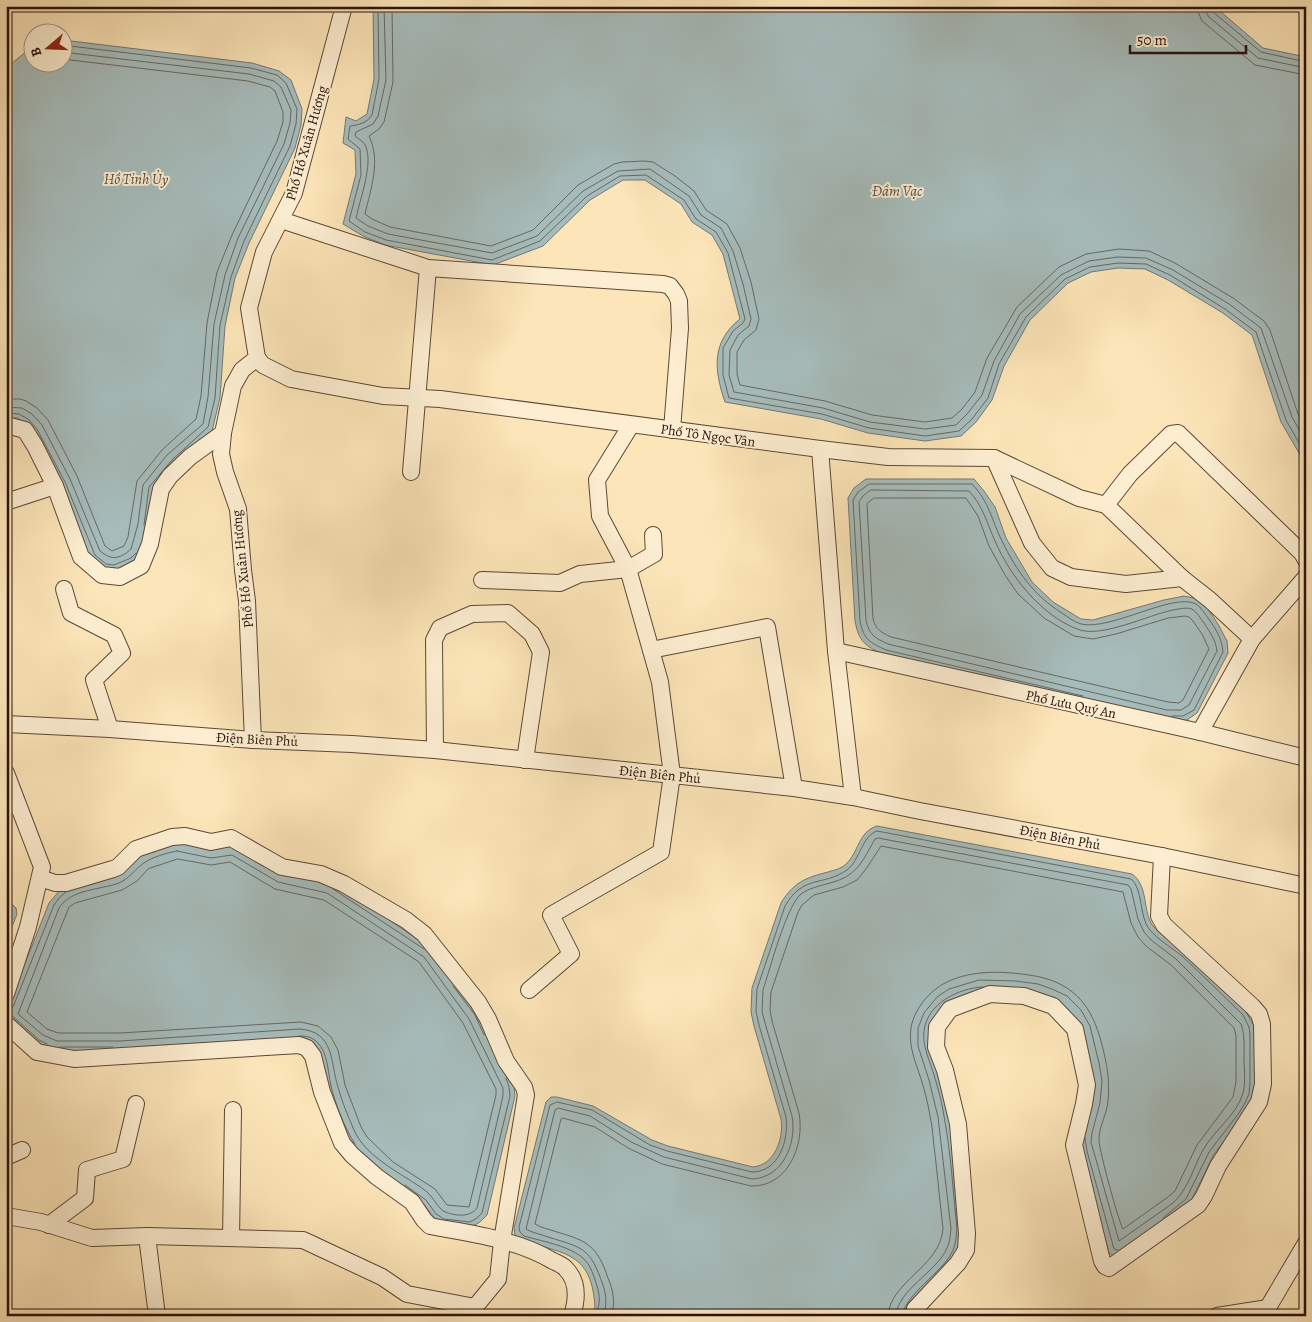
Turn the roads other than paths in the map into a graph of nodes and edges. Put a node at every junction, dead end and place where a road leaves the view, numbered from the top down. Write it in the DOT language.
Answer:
graph roads {
  1 [pos="344,6"];
  2 [pos="280,220"];
  3 [pos="428,268"];
  4 [pos="257,358"];
  5 [pos="417,398"];
  6 [pos="631,424"];
  7 [pos="6,425"];
  8 [pos="672,430"];
  9 [pos="223,433"];
  10 [pos="820,449"];
  11 [pos="994,458"];
  12 [pos="411,472"];
  13 [pos="55,486"];
  14 [pos="6,502"];
  15 [pos="1106,505"];
  16 [pos="653,535"];
  17 [pos="1306,560"];
  18 [pos="628,569"];
  19 [pos="1306,577"];
  20 [pos="1182,578"];
  21 [pos="482,580"];
  22 [pos="64,589"];
  23 [pos="1252,639"];
  24 [pos="651,650"];
  25 [pos="836,650"];
  26 [pos="6,724"];
  27 [pos="110,730"];
  28 [pos="1200,732"];
  29 [pos="253,740"];
  30 [pos="435,750"];
  31 [pos="1306,758"];
  32 [pos="525,760"];
  33 [pos="6,773"];
  34 [pos="672,775"];
  35 [pos="794,788"];
  36 [pos="854,797"];
  37 [pos="1162,856"];
  38 [pos="40,878"];
  39 [pos="1306,886"];
  40 [pos="528,990"];
  41 [pos="6,994"];
  42 [pos="6,1024"];
  43 [pos="136,1104"];
  44 [pos="234,1110"];
  45 [pos="22,1150"];
  46 [pos="6,1157"];
  47 [pos="6,1216"];
  48 [pos="49,1224"];
  49 [pos="146,1236"];
  50 [pos="231,1238"];
  51 [pos="502,1241"];
  52 [pos="1306,1243"];
  53 [pos="1266,1312"];
  54 [pos="157,1316"];
  55 [pos="572,1316"];
  56 [pos="913,1316"];
  57 [pos="1216,1316"];
  1 -- 2 [label="street, Phố Hồ Xuân Hương"];
  2 -- 3 [label="street"];
  2 -- 4 [label="street, Phố Hồ Xuân Hương"];
  3 -- 5 [label="street"];
  3 -- 8 [label="street"];
  4 -- 5 [label="street, Phố Tô Ngọc Vân"];
  4 -- 9 [label="street, Phố Hồ Xuân Hương"];
  5 -- 6 [label="street, Phố Tô Ngọc Vân"];
  5 -- 12 [label="street"];
  6 -- 8 [label="street, Phố Tô Ngọc Vân"];
  6 -- 18 [label="street"];
  7 -- 13 [label="street"];
  8 -- 10 [label="street, Phố Tô Ngọc Vân"];
  9 -- 13 [label="street"];
  9 -- 29 [label="street, Phố Hồ Xuân Hương"];
  10 -- 11 [label="street, Phố Tô Ngọc Vân"];
  10 -- 25 [label="street"];
  11 -- 15 [label="street"];
  11 -- 20 [label="street"];
  13 -- 14 [label="street"];
  15 -- 17 [label="street"];
  15 -- 20 [label="street"];
  16 -- 18 [label="street"];
  18 -- 21 [label="street"];
  18 -- 24 [label="street"];
  19 -- 23 [label="street"];
  20 -- 23 [label="street"];
  22 -- 27 [label="street"];
  23 -- 28 [label="street"];
  24 -- 34 [label="street"];
  24 -- 35 [label="street"];
  25 -- 28 [label="street, Phố Lưu Quý An"];
  25 -- 36 [label="street"];
  26 -- 27 [label="street, Điện Biên Phủ"];
  27 -- 29 [label="street, Điện Biên Phủ"];
  28 -- 31 [label="street, Phố Lưu Quý An"];
  29 -- 30 [label="street, Điện Biên Phủ"];
  30 -- 32 [label="street, Điện Biên Phủ"];
  30 -- 32 [label="street"];
  32 -- 34 [label="street, Điện Biên Phủ"];
  33 -- 38 [label="street"];
  34 -- 35 [label="street, Điện Biên Phủ"];
  34 -- 40 [label="street"];
  35 -- 36 [label="street, Điện Biên Phủ"];
  36 -- 37 [label="street, Điện Biên Phủ"];
  37 -- 39 [label="street, Điện Biên Phủ"];
  37 -- 56 [label="street"];
  38 -- 41 [label="street"];
  38 -- 51 [label="street"];
  42 -- 51 [label="street"];
  43 -- 48 [label="street"];
  44 -- 50 [label="street"];
  45 -- 46 [label="street"];
  47 -- 48 [label="street"];
  48 -- 49 [label="street"];
  49 -- 50 [label="street"];
  49 -- 54 [label="street"];
  50 -- 51 [label="street"];
  51 -- 55 [label="street"];
  52 -- 53 [label="street"];
  53 -- 57 [label="street"];
}
